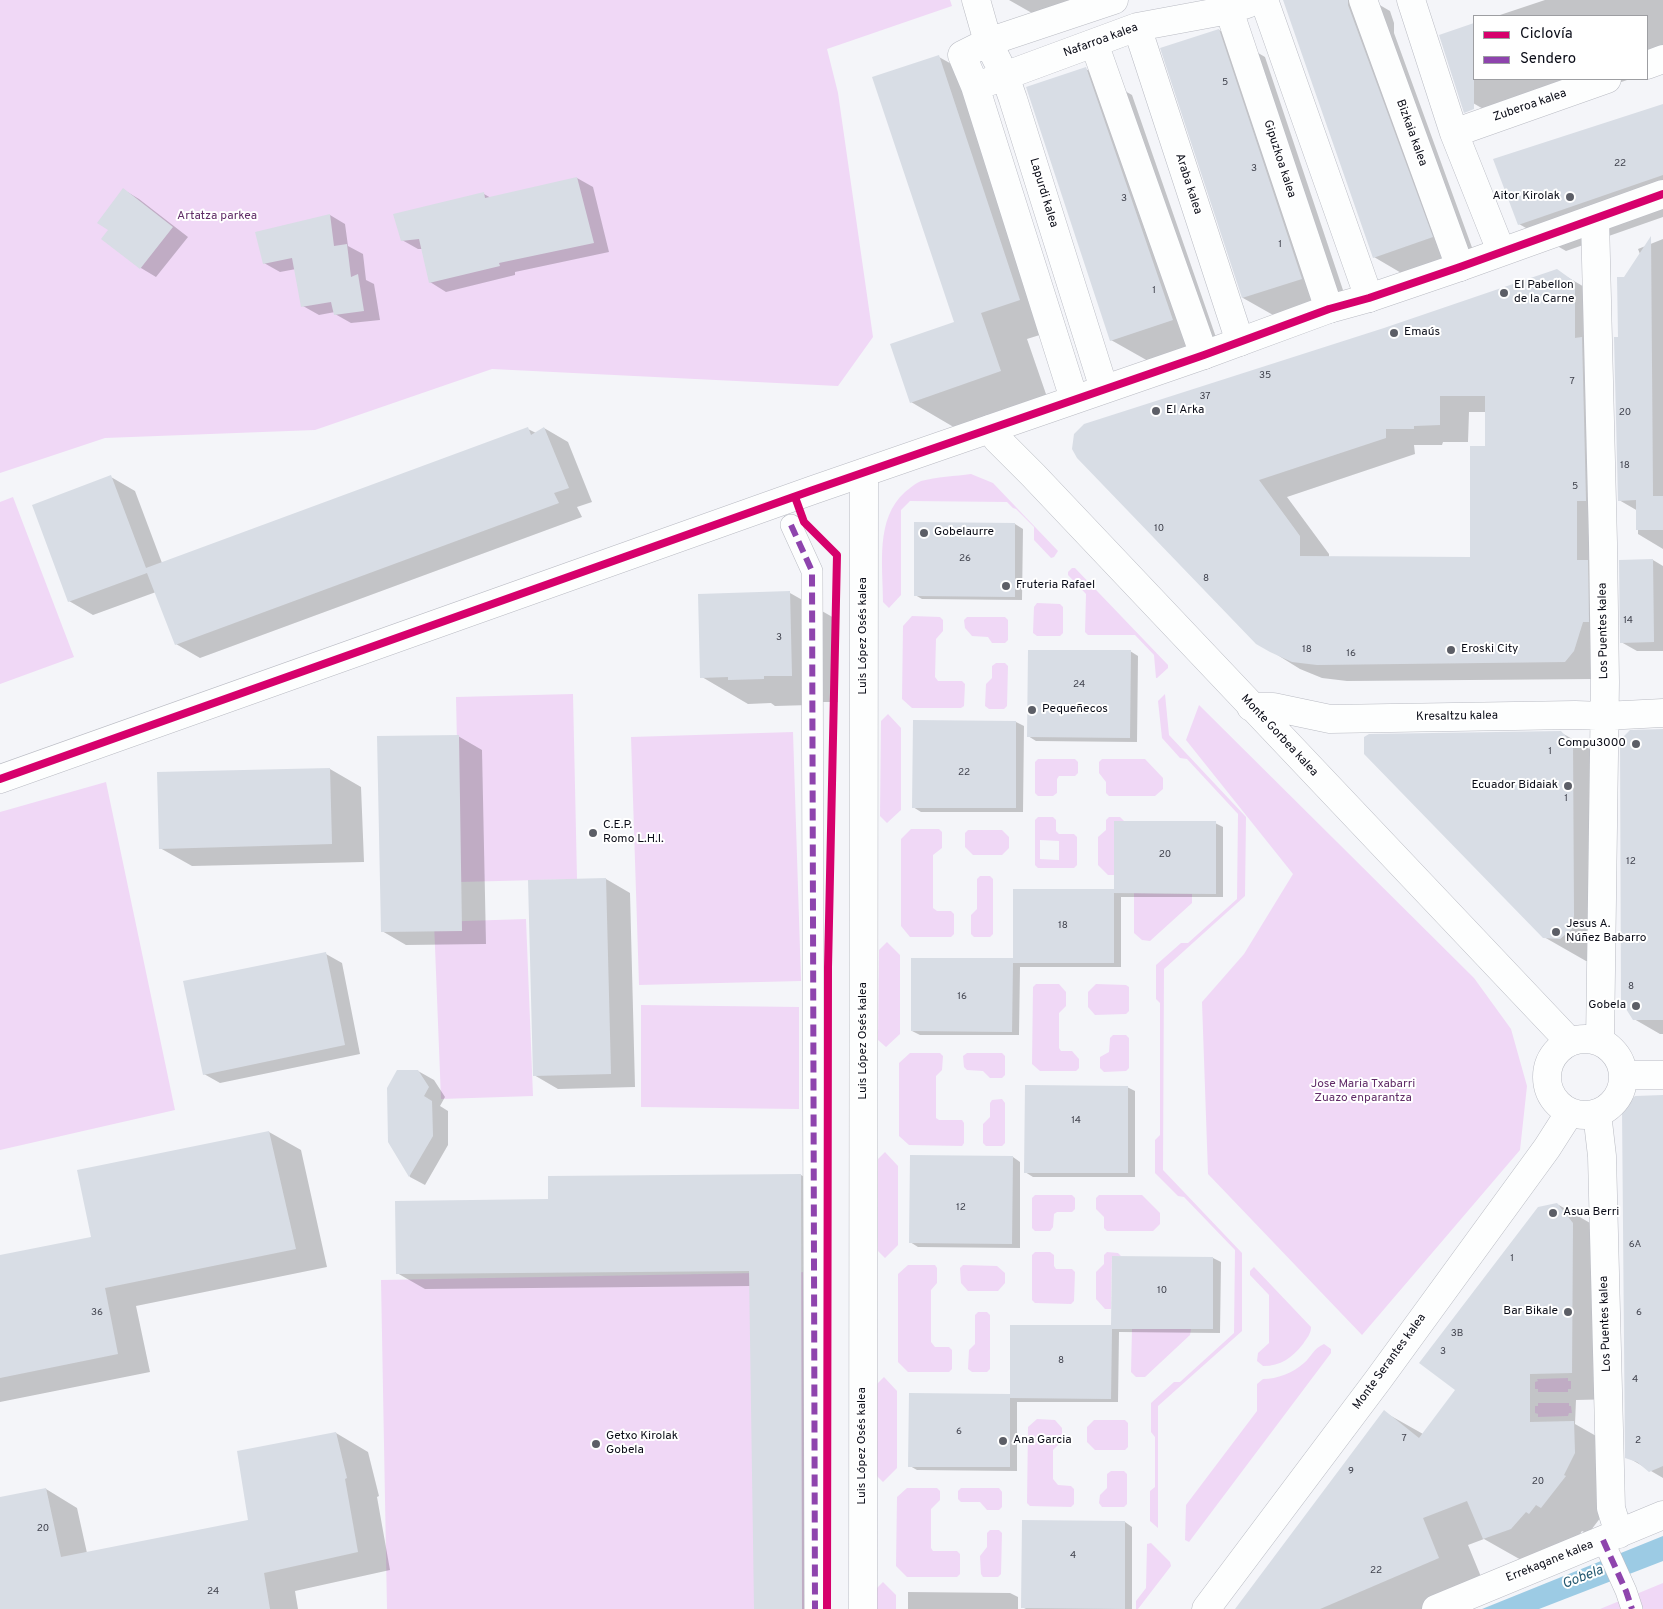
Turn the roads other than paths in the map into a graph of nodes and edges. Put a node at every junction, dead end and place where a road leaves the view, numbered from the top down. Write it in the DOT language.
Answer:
graph roads {
  1 [pos="976,0"];
  2 [pos="1114,0"];
  3 [pos="1258,0"];
  4 [pos="1264,0"];
  5 [pos="1363,0"];
  6 [pos="1419,2"];
  7 [pos="1229,10"];
  8 [pos="1137,27"];
  9 [pos="988,42"];
  10 [pos="1094,43"];
  11 [pos="1663,59"];
  12 [pos="1648,65"];
  13 [pos="1005,76"];
  14 [pos="1604,80"];
  15 [pos="975,86"];
  16 [pos="1454,133"];
  17 [pos="1663,194"];
  18 [pos="1595,219"];
  19 [pos="1501,251"];
  20 [pos="1460,267"];
  21 [pos="1370,298"];
  22 [pos="1329,309"];
  23 [pos="1240,342"];
  24 [pos="1204,355"];
  25 [pos="1104,389"];
  26 [pos="1074,399"];
  27 [pos="990,429"];
  28 [pos="864,473"];
  29 [pos="790,524"];
  30 [pos="1252,707"];
  31 [pos="1663,713"];
  32 [pos="1604,716"];
  33 [pos="0,779"];
  34 [pos="1570,1042"];
  35 [pos="1600,1042"];
  36 [pos="1623,1075"];
  37 [pos="1663,1075"];
  38 [pos="1570,1112"];
  39 [pos="1597,1113"];
  40 [pos="1663,1515"];
  41 [pos="1611,1542"];
  42 [pos="1629,1600"];
  43 [pos="815,1609"];
  44 [pos="863,1609"];
  45 [pos="1206,1609"];
  46 [pos="1436,1609"];
  1 -- 9 [label="street, Lapurdi kalea"];
  2 -- 9 [label="street"];
  3 -- 7 [label="street, Nafarroa kalea"];
  4 -- 21 [label="street"];
  5 -- 20 [label="street, Bizkaia kalea"];
  6 -- 16 [label="street"];
  7 -- 8 [label="street, Nafarroa kalea"];
  7 -- 22 [label="street, Gipuzkoa kalea"];
  8 -- 10 [label="street, Nafarroa kalea"];
  8 -- 23 [label="street, Araba kalea"];
  9 -- 13 [label="street, Lapurdi kalea"];
  9 -- 15 [label="street"];
  10 -- 13 [label="street, Nafarroa kalea"];
  10 -- 24 [label="street"];
  11 -- 12 [label="street"];
  13 -- 15 [label="street, Nafarroa kalea"];
  13 -- 25 [label="street, Lapurdi kalea"];
  14 -- 16 [label="street, Zuberoa kalea"];
  15 -- 26 [label="street"];
  16 -- 19 [label="street"];
  17 -- 18 [label="street"];
  18 -- 19 [label="street"];
  18 -- 32 [label="street, Los Puentes kalea"];
  19 -- 20 [label="street"];
  20 -- 21 [label="street"];
  21 -- 22 [label="street"];
  22 -- 23 [label="street"];
  23 -- 24 [label="street"];
  24 -- 25 [label="street"];
  25 -- 26 [label="street"];
  26 -- 27 [label="street"];
  27 -- 28 [label="street"];
  27 -- 30 [label="street, Monte Gorbea kalea"];
  28 -- 33 [label="street"];
  28 -- 44 [label="street, Luis López Osés kalea"];
  29 -- 43 [label="street"];
  30 -- 32 [label="street, Kresaltzu kalea"];
  30 -- 34 [label="street, Monte Gorbea kalea"];
  31 -- 32 [label="street, Kresaltzu kalea"];
  32 -- 35 [label="street, Los Puentes kalea"];
  34 -- 35 [label="street"];
  34 -- 38 [label="street"];
  35 -- 36 [label="street"];
  36 -- 37 [label="street"];
  36 -- 39 [label="street"];
  38 -- 39 [label="street"];
  38 -- 45 [label="street, Monte Serantes kalea"];
  39 -- 41 [label="street, Los Puentes kalea"];
  40 -- 41 [label="street, Errekagane kalea"];
  41 -- 42 [label="street, Los Puentes kalea"];
  41 -- 46 [label="street, Errekagane kalea"];
}
